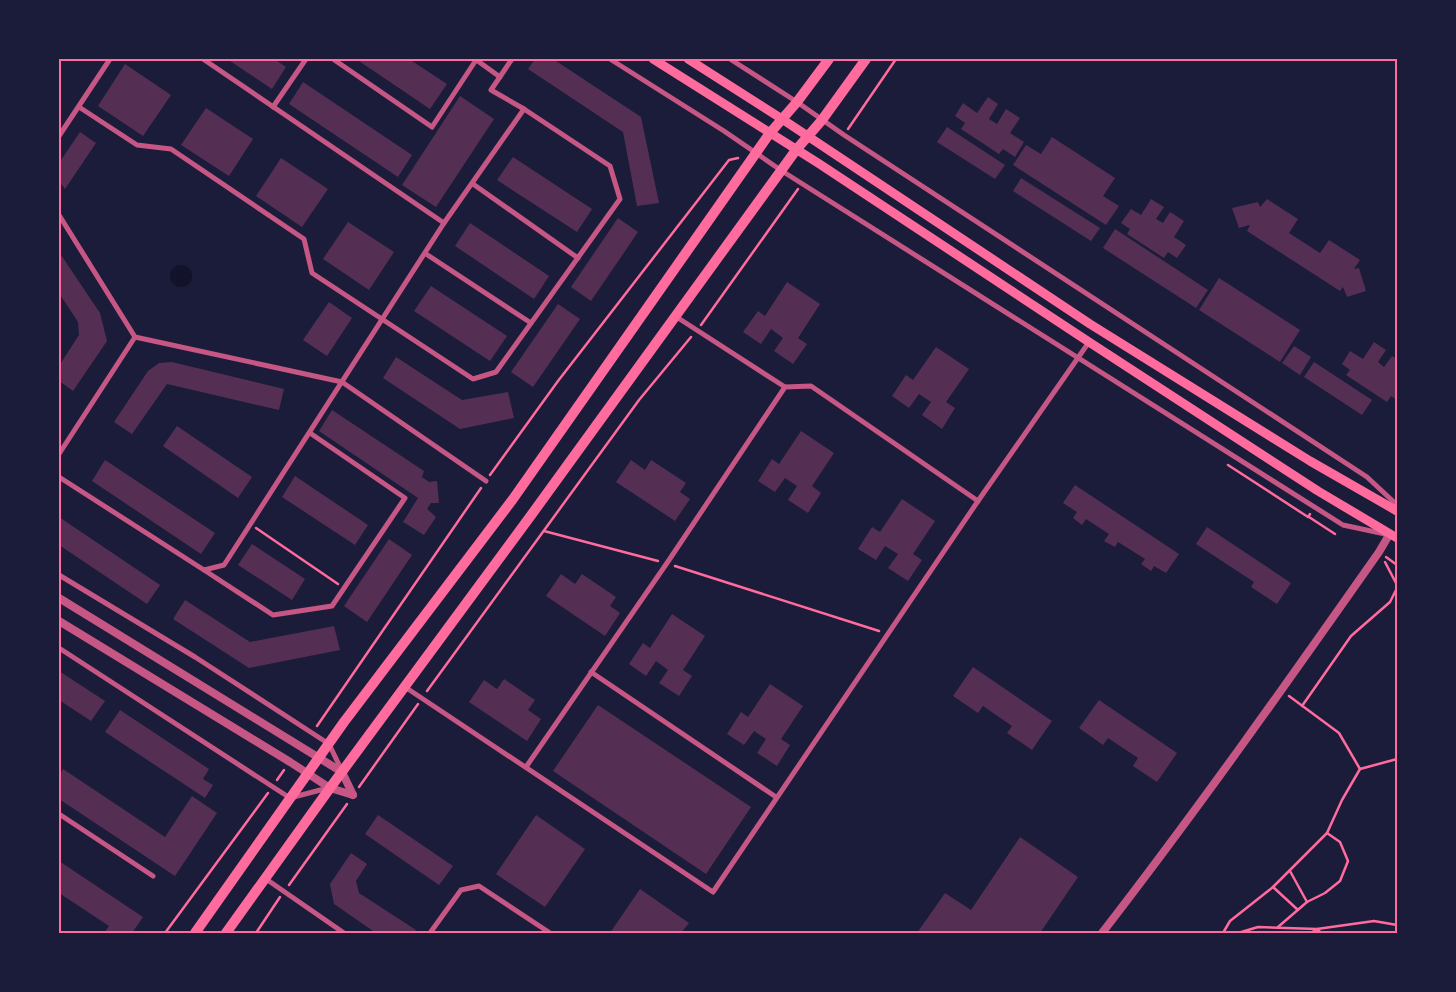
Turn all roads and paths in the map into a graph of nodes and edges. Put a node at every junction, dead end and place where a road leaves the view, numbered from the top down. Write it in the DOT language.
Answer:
graph roads {
  1 [pos="110,59"];
  2 [pos="203,59"];
  3 [pos="306,59"];
  4 [pos="335,59"];
  5 [pos="475,59"];
  6 [pos="512,59"];
  7 [pos="610,59"];
  8 [pos="653,59"];
  9 [pos="688,59"];
  10 [pos="730,59"];
  11 [pos="829,59"];
  12 [pos="866,59"];
  13 [pos="896,59"];
  14 [pos="500,77"];
  15 [pos="797,102"];
  16 [pos="79,106"];
  17 [pos="273,107"];
  18 [pos="524,109"];
  19 [pos="782,119"];
  20 [pos="822,120"];
  21 [pos="770,133"];
  22 [pos="844,135"];
  23 [pos="59,136"];
  24 [pos="808,136"];
  25 [pos="796,150"];
  26 [pos="757,154"];
  27 [pos="738,158"];
  28 [pos="782,171"];
  29 [pos="473,184"];
  30 [pos="802,184"];
  31 [pos="59,215"];
  32 [pos="444,223"];
  33 [pos="426,254"];
  34 [pos="578,258"];
  35 [pos="675,316"];
  36 [pos="384,320"];
  37 [pos="531,323"];
  38 [pos="697,330"];
  39 [pos="135,337"];
  40 [pos="1089,342"];
  41 [pos="1078,357"];
  42 [pos="342,382"];
  43 [pos="785,387"];
  44 [pos="310,432"];
  45 [pos="59,454"];
  46 [pos="59,477"];
  47 [pos="486,481"];
  48 [pos="978,501"];
  49 [pos="1397,505"];
  50 [pos="1397,511"];
  51 [pos="1308,517"];
  52 [pos="250,524"];
  53 [pos="544,531"];
  54 [pos="1335,534"];
  55 [pos="1393,537"];
  56 [pos="1379,552"];
  57 [pos="666,563"];
  58 [pos="204,570"];
  59 [pos="59,575"];
  60 [pos="1397,586"];
  61 [pos="344,588"];
  62 [pos="59,598"];
  63 [pos="59,621"];
  64 [pos="888,634"];
  65 [pos="59,648"];
  66 [pos="591,672"];
  67 [pos="404,686"];
  68 [pos="1281,690"];
  69 [pos="422,698"];
  70 [pos="1302,706"];
  71 [pos="312,733"];
  72 [pos="329,744"];
  73 [pos="319,757"];
  74 [pos="1397,759"];
  75 [pos="290,762"];
  76 [pos="526,767"];
  77 [pos="1360,769"];
  78 [pos="342,772"];
  79 [pos="308,773"];
  80 [pos="272,786"];
  81 [pos="330,788"];
  82 [pos="353,795"];
  83 [pos="776,797"];
  84 [pos="290,798"];
  85 [pos="59,814"];
  86 [pos="1327,833"];
  87 [pos="1290,871"];
  88 [pos="153,876"];
  89 [pos="266,879"];
  90 [pos="1273,887"];
  91 [pos="284,892"];
  92 [pos="1307,902"];
  93 [pos="1298,910"];
  94 [pos="1397,925"];
  95 [pos="1278,928"];
  96 [pos="1317,929"];
  97 [pos="165,933"];
  98 [pos="195,933"];
  99 [pos="226,933"];
  100 [pos="256,933"];
  101 [pos="344,933"];
  102 [pos="430,933"];
  103 [pos="550,933"];
  104 [pos="1102,933"];
  105 [pos="1223,933"];
  106 [pos="1238,933"];
  107 [pos="1311,933"];
  108 [pos="1320,933"];
  1 -- 16 [label="street"];
  2 -- 17 [label="street"];
  3 -- 17 [label="street"];
  4 -- 5 [label="street"];
  5 -- 14 [label="street"];
  6 -- 14 [label="street"];
  7 -- 26 [label="street"];
  8 -- 21 [label="main road"];
  9 -- 19 [label="main road"];
  10 -- 15 [label="street"];
  11 -- 15 [label="main road"];
  12 -- 20 [label="main road"];
  13 -- 22 [label="path"];
  14 -- 18 [label="street"];
  15 -- 19 [label="main road"];
  15 -- 20 [label="street"];
  16 -- 23 [label="street"];
  16 -- 36 [label="street"];
  17 -- 32 [label="street"];
  18 -- 29 [label="street"];
  18 -- 34 [label="street"];
  19 -- 21 [label="main road"];
  19 -- 24 [label="main road"];
  20 -- 22 [label="street"];
  20 -- 24 [label="main road"];
  21 -- 25 [label="main road"];
  21 -- 26 [label="main road"];
  22 -- 49 [label="street"];
  24 -- 25 [label="main road"];
  24 -- 50 [label="main road"];
  25 -- 28 [label="main road"];
  25 -- 40 [label="main road"];
  26 -- 28 [label="street"];
  26 -- 72 [label="main road"];
  27 -- 47 [label="path"];
  28 -- 30 [label="street"];
  28 -- 35 [label="main road"];
  29 -- 32 [label="street"];
  29 -- 34 [label="street"];
  30 -- 38 [label="path"];
  30 -- 41 [label="street"];
  31 -- 39 [label="street"];
  32 -- 33 [label="street"];
  33 -- 36 [label="street"];
  33 -- 37 [label="street"];
  34 -- 37 [label="street"];
  35 -- 38 [label="street"];
  35 -- 67 [label="main road"];
  36 -- 37 [label="street"];
  36 -- 42 [label="street"];
  38 -- 43 [label="street"];
  38 -- 53 [label="path"];
  39 -- 42 [label="street"];
  39 -- 45 [label="street"];
  40 -- 41 [label="street"];
  40 -- 55 [label="main road"];
  41 -- 48 [label="street"];
  41 -- 55 [label="street"];
  42 -- 44 [label="street"];
  42 -- 47 [label="street"];
  43 -- 48 [label="street"];
  43 -- 57 [label="street"];
  44 -- 52 [label="street"];
  44 -- 61 [label="street"];
  46 -- 58 [label="street"];
  47 -- 71 [label="path"];
  48 -- 64 [label="street"];
  51 -- 54 [label="path"];
  52 -- 58 [label="street"];
  52 -- 61 [label="path"];
  53 -- 57 [label="path"];
  53 -- 69 [label="path"];
  55 -- 56 [label="street"];
  56 -- 60 [label="path"];
  56 -- 68 [label="street"];
  57 -- 64 [label="path"];
  57 -- 66 [label="street"];
  58 -- 61 [label="street"];
  59 -- 71 [label="street"];
  60 -- 70 [label="path"];
  62 -- 73 [label="street"];
  63 -- 75 [label="street"];
  64 -- 83 [label="street"];
  65 -- 80 [label="street"];
  66 -- 76 [label="street"];
  66 -- 83 [label="street"];
  67 -- 69 [label="street"];
  67 -- 78 [label="main road"];
  68 -- 70 [label="path"];
  68 -- 104 [label="street"];
  69 -- 76 [label="street"];
  69 -- 82 [label="path"];
  70 -- 77 [label="path"];
  71 -- 72 [label="street"];
  72 -- 73 [label="main road"];
  72 -- 78 [label="street"];
  73 -- 78 [label="street"];
  73 -- 79 [label="main road"];
  74 -- 77 [label="path"];
  75 -- 79 [label="street"];
  75 -- 80 [label="path"];
  76 -- 83 [label="street"];
  77 -- 86 [label="path"];
  78 -- 81 [label="main road"];
  78 -- 82 [label="street"];
  79 -- 81 [label="street"];
  79 -- 84 [label="main road"];
  80 -- 84 [label="street"];
  80 -- 97 [label="path"];
  81 -- 82 [label="street"];
  81 -- 84 [label="street"];
  81 -- 89 [label="main road"];
  82 -- 91 [label="path"];
  84 -- 98 [label="main road"];
  85 -- 88 [label="street"];
  86 -- 87 [label="path"];
  86 -- 92 [label="path"];
  87 -- 90 [label="path"];
  87 -- 92 [label="path"];
  89 -- 91 [label="street"];
  89 -- 99 [label="main road"];
  90 -- 93 [label="path"];
  90 -- 105 [label="path"];
  91 -- 100 [label="path"];
  91 -- 101 [label="street"];
  92 -- 93 [label="path"];
  93 -- 95 [label="path"];
  94 -- 96 [label="path"];
  95 -- 96 [label="path"];
  95 -- 106 [label="path"];
  96 -- 107 [label="path"];
  96 -- 108 [label="path"];
  102 -- 103 [label="street"];
}
